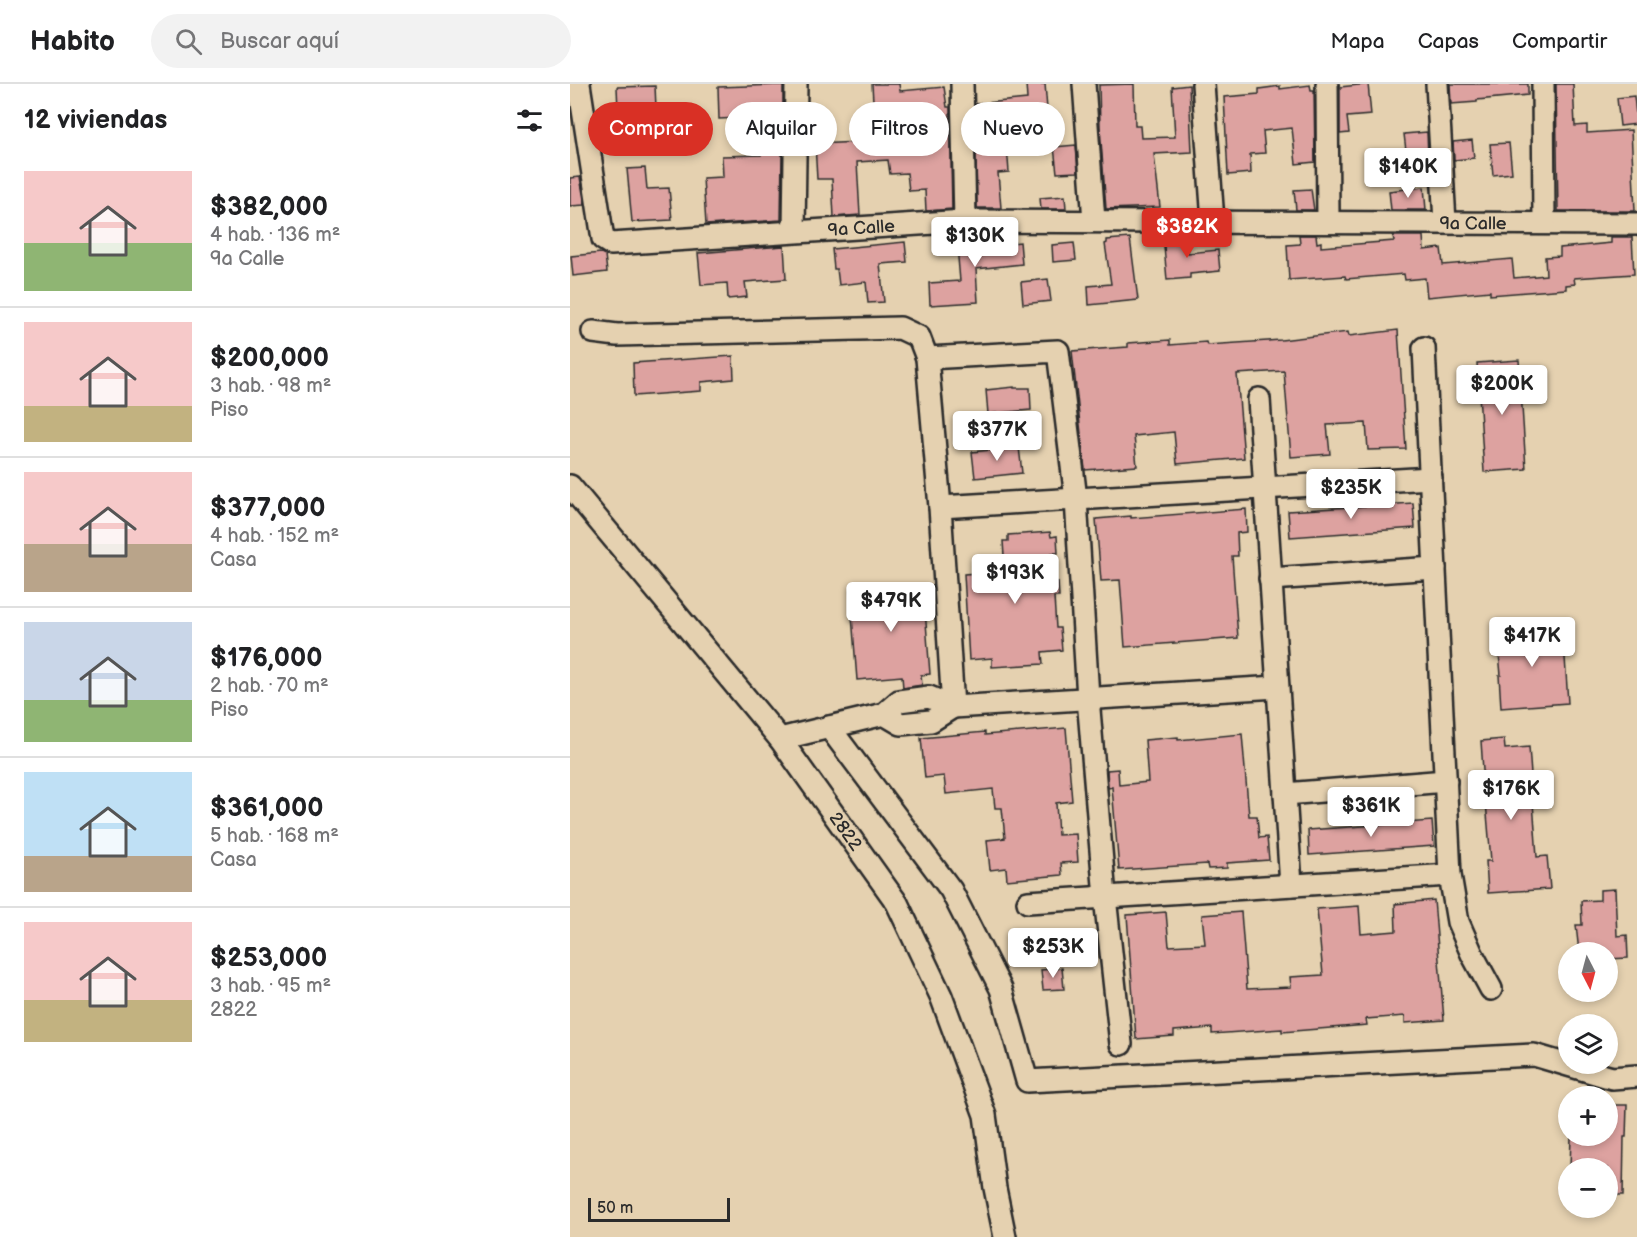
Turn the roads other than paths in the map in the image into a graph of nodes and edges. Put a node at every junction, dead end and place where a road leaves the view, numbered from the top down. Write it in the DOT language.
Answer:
graph roads {
  1 [pos="579,84"];
  2 [pos="796,84"];
  3 [pos="962,84"];
  4 [pos="1084,84"];
  5 [pos="1203,84"];
  6 [pos="1327,84"];
  7 [pos="1437,84"];
  8 [pos="1543,84"];
  9 [pos="965,220"];
  10 [pos="1094,221"];
  11 [pos="1213,221"];
  12 [pos="1328,221"];
  13 [pos="1445,222"];
  14 [pos="1544,223"];
  15 [pos="1637,224"];
  16 [pos="794,231"];
  17 [pos="593,332"];
  18 [pos="1424,348"];
  19 [pos="927,358"];
  20 [pos="1259,399"];
  21 [pos="1431,478"];
  22 [pos="570,486"];
  23 [pos="1264,488"];
  24 [pos="1076,499"];
  25 [pos="940,507"];
  26 [pos="1435,568"];
  27 [pos="1270,579"];
  28 [pos="1277,687"];
  29 [pos="1088,698"];
  30 [pos="953,707"];
  31 [pos="829,727"];
  32 [pos="780,739"];
  33 [pos="1446,781"];
  34 [pos="1285,794"];
  35 [pos="1450,875"];
  36 [pos="1291,885"];
  37 [pos="1105,897"];
  38 [pos="1028,902"];
  39 [pos="1491,989"];
  40 [pos="1121,1044"];
  41 [pos="1637,1076"];
  42 [pos="1005,1237"];
  1 -- 16 [label="street, 9a Calle"];
  2 -- 16 [label="street"];
  3 -- 9 [label="street"];
  4 -- 10 [label="street"];
  5 -- 11 [label="street"];
  6 -- 12 [label="street"];
  7 -- 13 [label="street"];
  8 -- 14 [label="street"];
  9 -- 10 [label="street, 9a Calle"];
  9 -- 16 [label="street, 9a Calle"];
  10 -- 11 [label="street, 9a Calle"];
  11 -- 12 [label="street, 9a Calle"];
  12 -- 13 [label="street, 9a Calle"];
  13 -- 14 [label="street, 9a Calle"];
  14 -- 15 [label="street, 9a Calle"];
  17 -- 19 [label="street"];
  18 -- 21 [label="street"];
  19 -- 24 [label="street"];
  19 -- 25 [label="street"];
  20 -- 23 [label="street"];
  21 -- 23 [label="street"];
  21 -- 26 [label="street"];
  22 -- 32 [label="street, 2822"];
  23 -- 24 [label="street"];
  23 -- 27 [label="street"];
  24 -- 25 [label="street"];
  24 -- 29 [label="street"];
  25 -- 30 [label="street"];
  26 -- 27 [label="street"];
  26 -- 33 [label="street"];
  27 -- 28 [label="street"];
  28 -- 29 [label="street"];
  28 -- 34 [label="street"];
  29 -- 30 [label="street"];
  29 -- 37 [label="street"];
  30 -- 31 [label="street"];
  31 -- 32 [label="street"];
  31 -- 41 [label="street"];
  32 -- 42 [label="street, 2822"];
  33 -- 34 [label="street"];
  33 -- 35 [label="street"];
  34 -- 36 [label="street"];
  35 -- 36 [label="street"];
  35 -- 39 [label="street"];
  36 -- 37 [label="street"];
  37 -- 38 [label="street"];
  37 -- 40 [label="street"];
}
